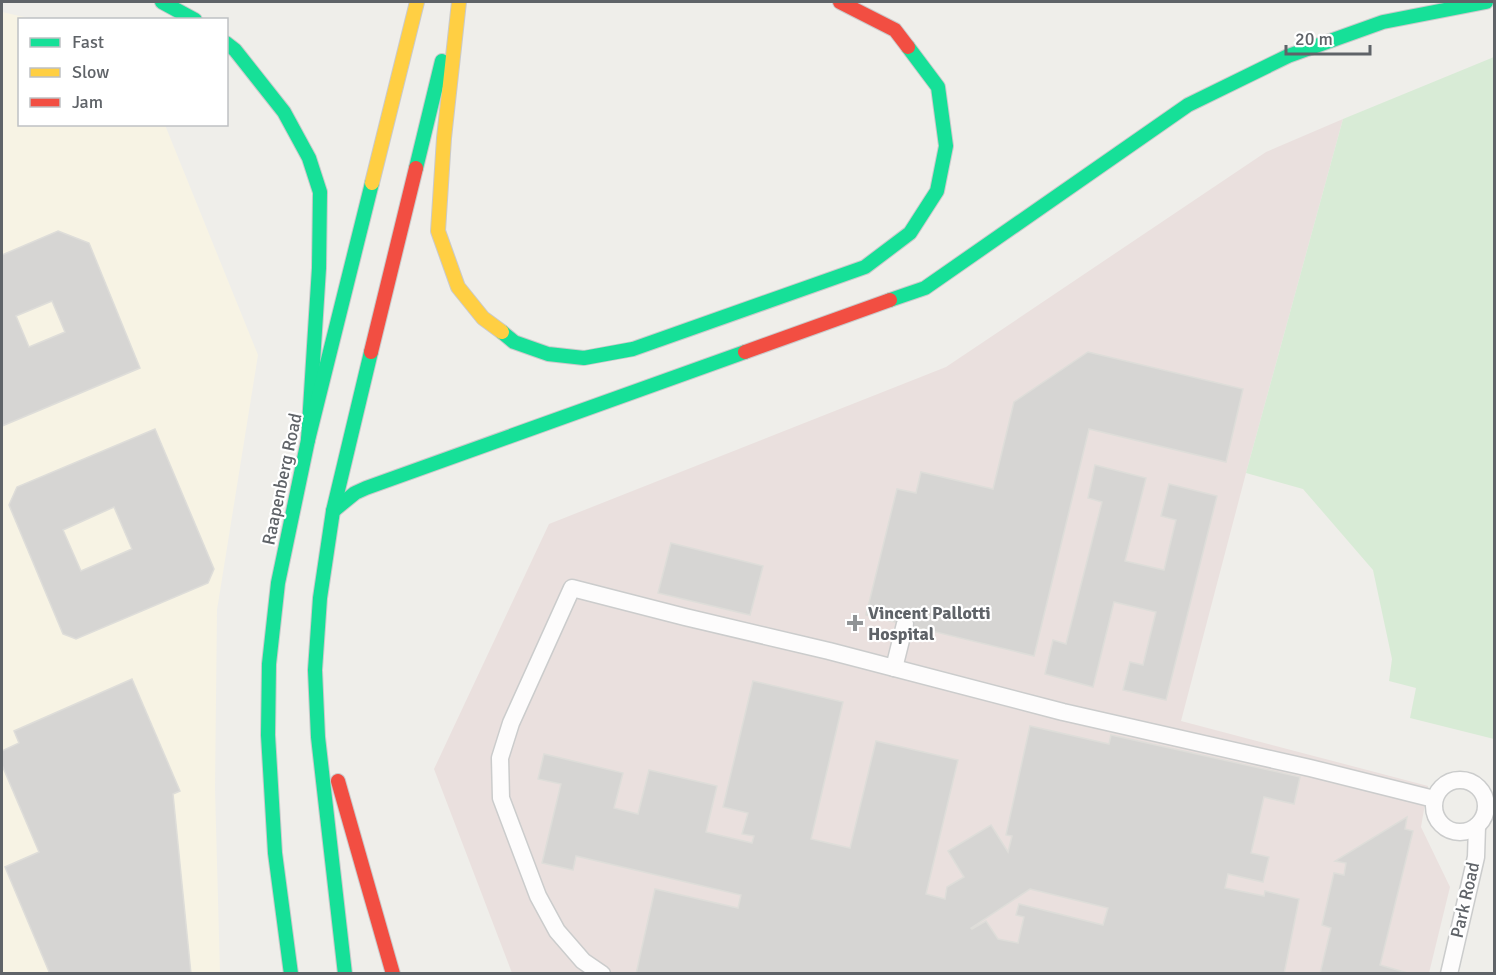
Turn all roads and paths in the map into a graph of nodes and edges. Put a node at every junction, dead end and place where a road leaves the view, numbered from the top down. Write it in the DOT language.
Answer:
graph roads {
  1 [pos="162,2"];
  2 [pos="840,2"];
  3 [pos="1486,2"];
  4 [pos="415,7"];
  5 [pos="456,10"];
  6 [pos="191,18"];
  7 [pos="228,44"];
  8 [pos="308,440"];
  9 [pos="333,511"];
  10 [pos="905,624"];
  11 [pos="894,668"];
  12 [pos="316,701"];
  13 [pos="1434,800"];
  14 [pos="1477,826"];
  15 [pos="291,974"];
  16 [pos="345,974"];
  17 [pos="393,974"];
  18 [pos="603,974"];
  19 [pos="1449,974"];
  1 -- 6 [label="main road"];
  2 -- 5 [label="main road"];
  3 -- 9 [label="main road"];
  4 -- 8 [label="main road, Raapenberg Road"];
  5 -- 9 [label="main road"];
  7 -- 8 [label="main road"];
  8 -- 15 [label="main road, Raapenberg Road"];
  9 -- 12 [label="main road"];
  10 -- 11 [label="lane"];
  11 -- 13 [label="lane"];
  11 -- 18 [label="lane"];
  12 -- 16 [label="main road"];
  12 -- 17 [label="main road"];
  13 -- 14 [label="lane"];
  13 -- 14 [label="lane"];
  14 -- 19 [label="lane, Park Road"];
}
